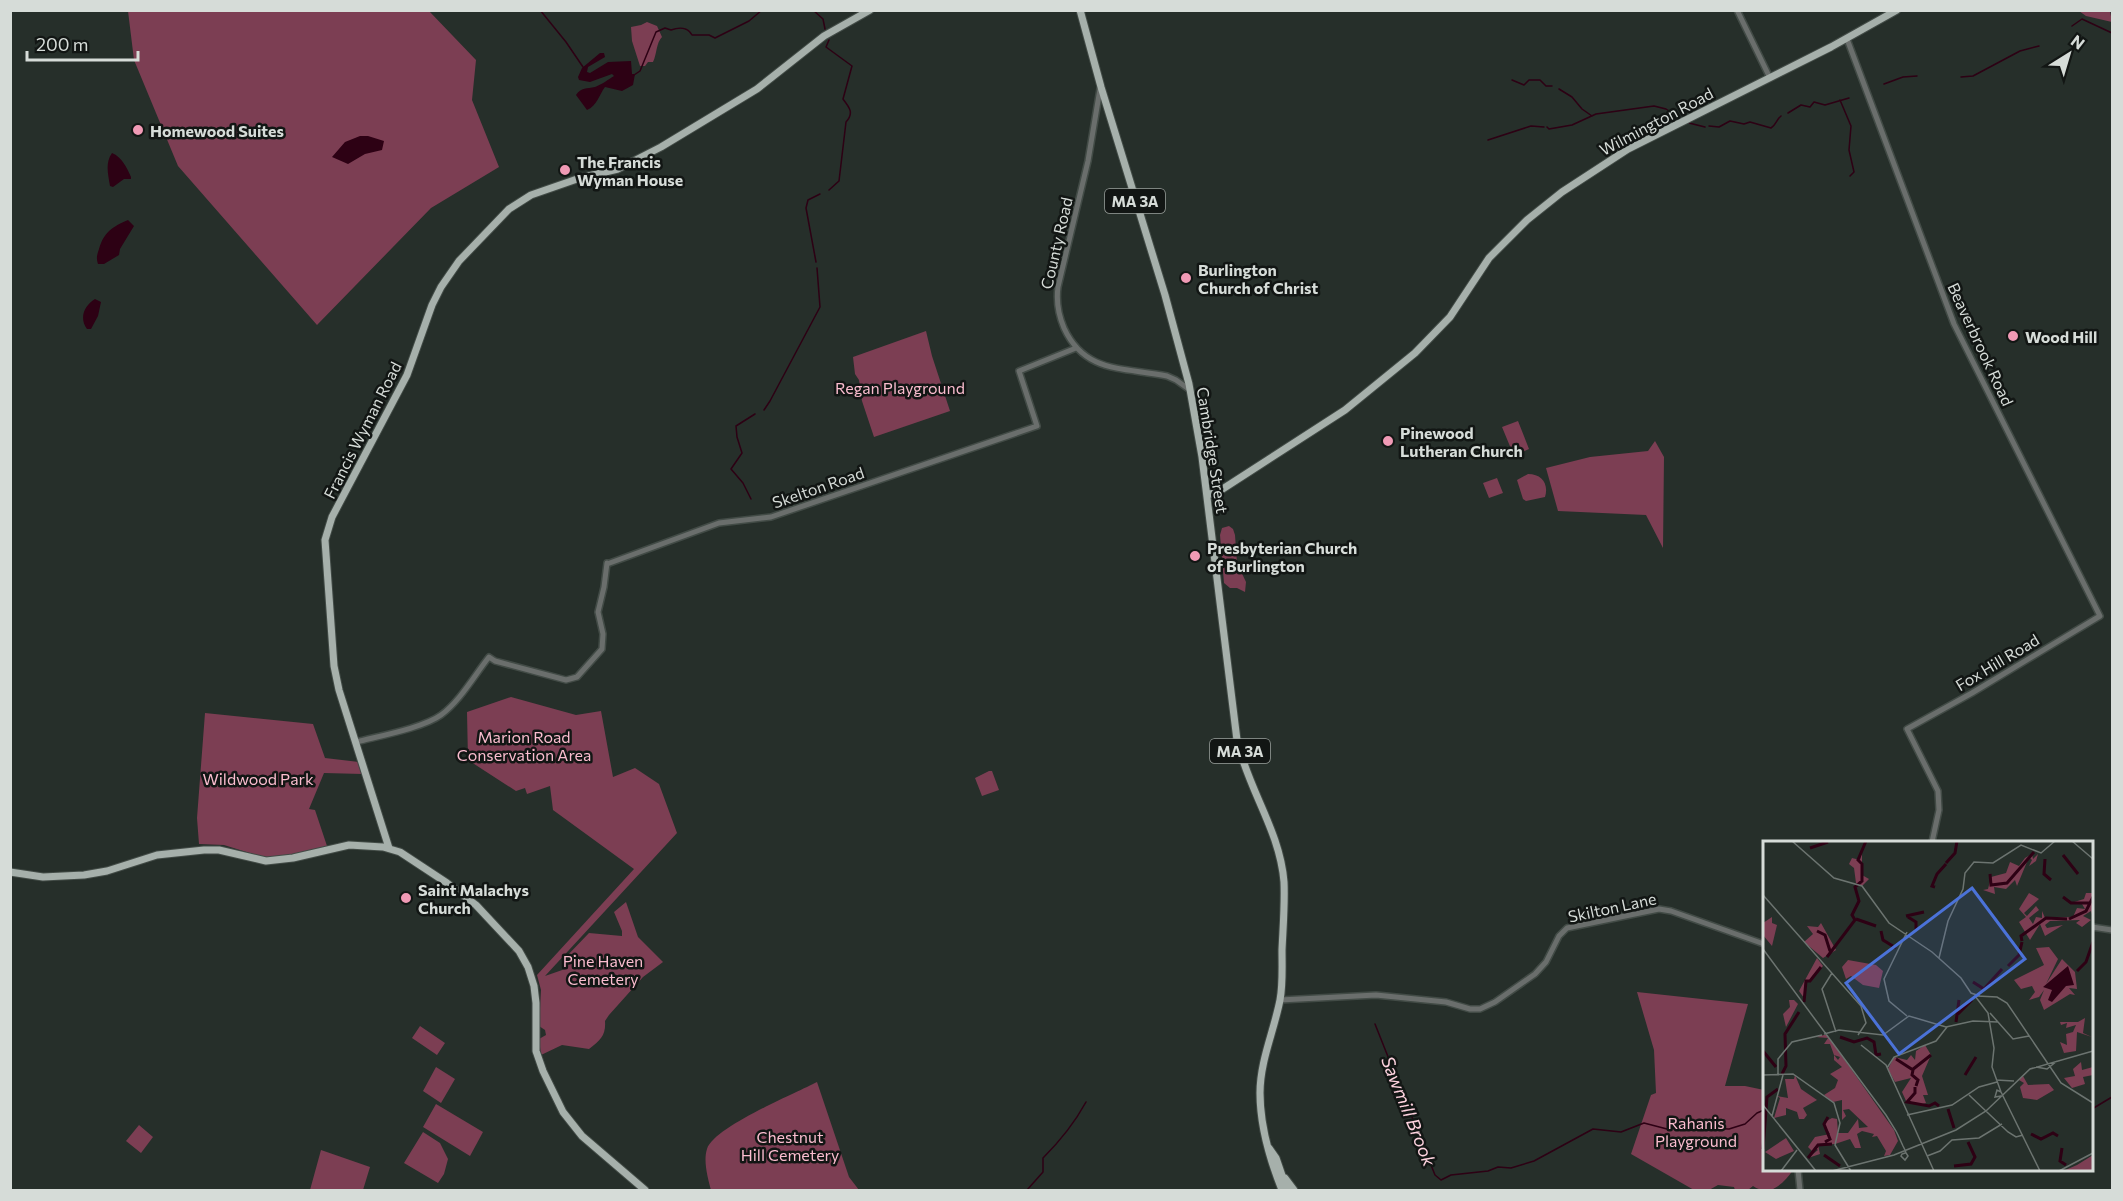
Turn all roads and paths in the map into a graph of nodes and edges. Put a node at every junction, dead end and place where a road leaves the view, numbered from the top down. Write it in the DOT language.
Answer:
graph roads {
  1 [pos="870,10"];
  2 [pos="1080,10"];
  3 [pos="1737,10"];
  4 [pos="1897,10"];
  5 [pos="1847,39"];
  6 [pos="1770,78"];
  7 [pos="1101,87"];
  8 [pos="1076,348"];
  9 [pos="1191,391"];
  10 [pos="1207,495"];
  11 [pos="2100,616"];
  12 [pos="356,742"];
  13 [pos="1932,841"];
  14 [pos="389,848"];
  15 [pos="10,872"];
  16 [pos="2093,927"];
  17 [pos="2112,930"];
  18 [pos="1763,944"];
  19 [pos="1280,1000"];
  20 [pos="1269,1148"];
  21 [pos="1280,1170"];
  22 [pos="1798,1171"];
  23 [pos="645,1191"];
  24 [pos="1282,1191"];
  25 [pos="1287,1191"];
  26 [pos="1294,1191"];
  27 [pos="1800,1191"];
  1 -- 12 [label="main road, Francis Wyman Road"];
  2 -- 7 [label="main road, Cambridge Street / MA 3A"];
  3 -- 6 [label="street"];
  4 -- 5 [label="main road, Wilmington Road"];
  5 -- 6 [label="main road, Wilmington Road"];
  5 -- 11 [label="street, Beaverbrook Road"];
  6 -- 10 [label="main road, Wilmington Road"];
  7 -- 8 [label="street, County Road"];
  7 -- 9 [label="main road, Cambridge Street / MA 3A"];
  8 -- 9 [label="street"];
  8 -- 12 [label="street, Skelton Road"];
  9 -- 10 [label="main road, Cambridge Street / MA 3A"];
  10 -- 19 [label="main road, Cambridge Street / MA 3A"];
  11 -- 13 [label="street, Fox Hill Road"];
  12 -- 14 [label="main road, Francis Wyman Road"];
  14 -- 15 [label="main road"];
  14 -- 23 [label="main road"];
  16 -- 17 [label="street"];
  18 -- 19 [label="street, Skilton Lane"];
  19 -- 20 [label="main road, Cambridge Street / MA 3A"];
  20 -- 21 [label="main road, Cambridge Street / MA 3A"];
  20 -- 24 [label="main road, Cambridge Street / MA 3A"];
  21 -- 25 [label="main road, Cambridge Street / MA 3A"];
  21 -- 26 [label="main road"];
  22 -- 27 [label="street"];
}
